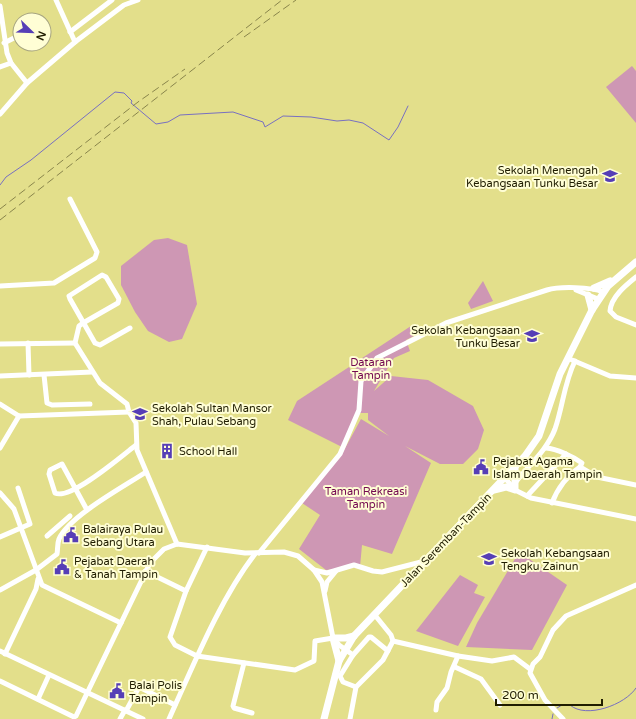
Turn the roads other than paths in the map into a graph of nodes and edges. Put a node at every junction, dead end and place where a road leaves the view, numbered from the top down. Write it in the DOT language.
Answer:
graph roads {
  1 [pos="112,0"];
  2 [pos="138,0"];
  3 [pos="58,1"];
  4 [pos="0,6"];
  5 [pos="2,28"];
  6 [pos="70,32"];
  7 [pos="12,39"];
  8 [pos="75,42"];
  9 [pos="4,43"];
  10 [pos="11,63"];
  11 [pos="0,68"];
  12 [pos="26,83"];
  13 [pos="0,114"];
  14 [pos="70,199"];
  15 [pos="636,262"];
  16 [pos="636,277"];
  17 [pos="617,278"];
  18 [pos="0,286"];
  19 [pos="594,288"];
  20 [pos="573,289"];
  21 [pos="603,292"];
  22 [pos="588,295"];
  23 [pos="598,299"];
  24 [pos="592,310"];
  25 [pos="84,323"];
  26 [pos="636,325"];
  27 [pos="130,328"];
  28 [pos="28,343"];
  29 [pos="75,343"];
  30 [pos="0,344"];
  31 [pos="571,359"];
  32 [pos="92,372"];
  33 [pos="29,375"];
  34 [pos="44,375"];
  35 [pos="0,376"];
  36 [pos="636,378"];
  37 [pos="0,404"];
  38 [pos="90,404"];
  39 [pos="129,412"];
  40 [pos="19,416"];
  41 [pos="136,445"];
  42 [pos="0,448"];
  43 [pos="546,448"];
  44 [pos="566,454"];
  45 [pos="581,465"];
  46 [pos="515,468"];
  47 [pos="146,472"];
  48 [pos="504,479"];
  49 [pos="636,485"];
  50 [pos="513,487"];
  51 [pos="18,488"];
  52 [pos="75,490"];
  53 [pos="494,490"];
  54 [pos="0,493"];
  55 [pos="527,496"];
  56 [pos="552,502"];
  57 [pos="87,510"];
  58 [pos="70,516"];
  59 [pos="636,519"];
  60 [pos="21,527"];
  61 [pos="54,531"];
  62 [pos="47,536"];
  63 [pos="0,537"];
  64 [pos="59,539"];
  65 [pos="177,544"];
  66 [pos="208,547"];
  67 [pos="245,553"];
  68 [pos="257,553"];
  69 [pos="426,561"];
  70 [pos="247,567"];
  71 [pos="36,570"];
  72 [pos="145,571"];
  73 [pos="324,578"];
  74 [pos="38,579"];
  75 [pos="636,585"];
  76 [pos="44,586"];
  77 [pos="0,590"];
  78 [pos="186,591"];
  79 [pos="33,594"];
  80 [pos="374,614"];
  81 [pos="121,623"];
  82 [pos="354,636"];
  83 [pos="333,638"];
  84 [pos="393,641"];
  85 [pos="345,650"];
  86 [pos="388,651"];
  87 [pos="3,653"];
  88 [pos="353,655"];
  89 [pos="197,656"];
  90 [pos="458,656"];
  91 [pos="339,661"];
  92 [pos="244,663"];
  93 [pos="455,667"];
  94 [pos="530,669"];
  95 [pos="49,675"];
  96 [pos="0,681"];
  97 [pos="356,687"];
  98 [pos="87,693"];
  99 [pos="38,699"];
  100 [pos="175,705"];
  101 [pos="500,705"];
  102 [pos="126,710"];
  103 [pos="436,710"];
  104 [pos="252,713"];
  105 [pos="120,719"];
  106 [pos="142,719"];
  107 [pos="169,719"];
  108 [pos="324,719"];
  109 [pos="350,719"];
  110 [pos="563,719"];
  1 -- 6 [label="street"];
  2 -- 8 [label="street"];
  3 -- 6 [label="street"];
  4 -- 5 [label="street"];
  5 -- 9 [label="street"];
  6 -- 8 [label="street"];
  7 -- 9 [label="street"];
  8 -- 12 [label="street"];
  9 -- 10 [label="street"];
  10 -- 11 [label="street"];
  10 -- 12 [label="street"];
  12 -- 13 [label="street"];
  14 -- 18 [label="street"];
  15 -- 17 [label="highway, Jalan Seremban-Tampin"];
  16 -- 26 [label="street"];
  17 -- 19 [label="highway"];
  17 -- 21 [label="highway, Jalan Seremban-Tampin"];
  19 -- 20 [label="street"];
  19 -- 21 [label="street"];
  20 -- 22 [label="street"];
  20 -- 68 [label="street"];
  21 -- 23 [label="highway, Jalan Seremban-Tampin"];
  22 -- 23 [label="street"];
  22 -- 24 [label="highway"];
  23 -- 24 [label="highway, Jalan Seremban-Tampin"];
  24 -- 31 [label="highway, Jalan Seremban-Tampin"];
  25 -- 25 [label="street"];
  25 -- 27 [label="street"];
  25 -- 29 [label="street"];
  28 -- 29 [label="street"];
  28 -- 30 [label="street"];
  28 -- 33 [label="street"];
  29 -- 32 [label="street"];
  31 -- 36 [label="street"];
  31 -- 43 [label="street"];
  31 -- 46 [label="highway, Jalan Seremban-Tampin"];
  32 -- 34 [label="street"];
  32 -- 39 [label="street"];
  33 -- 34 [label="street"];
  33 -- 35 [label="street"];
  34 -- 38 [label="street"];
  37 -- 40 [label="street"];
  39 -- 40 [label="street"];
  39 -- 41 [label="street"];
  40 -- 42 [label="street"];
  41 -- 47 [label="street"];
  41 -- 52 [label="street"];
  43 -- 44 [label="street"];
  43 -- 50 [label="street"];
  44 -- 45 [label="street"];
  44 -- 55 [label="street"];
  45 -- 49 [label="street"];
  45 -- 56 [label="street"];
  46 -- 48 [label="highway, Jalan Seremban-Tampin"];
  46 -- 50 [label="highway"];
  47 -- 57 [label="street"];
  47 -- 65 [label="street"];
  48 -- 50 [label="street"];
  48 -- 53 [label="highway, Jalan Seremban-Tampin"];
  50 -- 53 [label="highway"];
  50 -- 55 [label="street"];
  51 -- 60 [label="street"];
  52 -- 52 [label="street"];
  52 -- 57 [label="street"];
  53 -- 69 [label="highway, Jalan Seremban-Tampin"];
  54 -- 60 [label="street"];
  55 -- 56 [label="street"];
  56 -- 59 [label="street"];
  57 -- 64 [label="street"];
  58 -- 61 [label="street"];
  60 -- 63 [label="street"];
  60 -- 71 [label="street"];
  61 -- 62 [label="street"];
  61 -- 64 [label="street"];
  64 -- 71 [label="street"];
  65 -- 66 [label="street"];
  65 -- 72 [label="street"];
  66 -- 67 [label="street"];
  66 -- 78 [label="street"];
  67 -- 68 [label="street"];
  67 -- 70 [label="street"];
  68 -- 70 [label="street"];
  68 -- 73 [label="street"];
  69 -- 73 [label="street"];
  69 -- 80 [label="highway, Jalan Seremban-Tampin"];
  70 -- 89 [label="street"];
  71 -- 74 [label="street"];
  71 -- 77 [label="street"];
  72 -- 78 [label="street"];
  72 -- 81 [label="street"];
  73 -- 83 [label="street"];
  74 -- 76 [label="street"];
  74 -- 79 [label="street"];
  75 -- 94 [label="street"];
  76 -- 79 [label="street"];
  76 -- 81 [label="street"];
  78 -- 89 [label="street"];
  79 -- 87 [label="street"];
  80 -- 82 [label="highway, Jalan Seremban-Tampin"];
  80 -- 84 [label="street"];
  81 -- 98 [label="street"];
  82 -- 83 [label="highway"];
  82 -- 85 [label="highway, Jalan Seremban-Tampin"];
  83 -- 85 [label="street"];
  83 -- 91 [label="highway"];
  83 -- 92 [label="street"];
  84 -- 86 [label="street"];
  84 -- 90 [label="street"];
  85 -- 88 [label="street"];
  85 -- 91 [label="highway, Jalan Seremban-Tampin"];
  86 -- 88 [label="street"];
  86 -- 97 [label="street"];
  87 -- 95 [label="street"];
  88 -- 97 [label="street"];
  89 -- 92 [label="street"];
  89 -- 100 [label="street"];
  90 -- 93 [label="street"];
  90 -- 94 [label="street"];
  91 -- 108 [label="highway, Jalan Seremban-Tampin"];
  92 -- 104 [label="street"];
  93 -- 101 [label="street"];
  93 -- 103 [label="street"];
  94 -- 110 [label="street"];
  95 -- 98 [label="street"];
  95 -- 99 [label="street"];
  96 -- 99 [label="street"];
  97 -- 109 [label="street"];
  98 -- 99 [label="street"];
  98 -- 102 [label="street"];
  100 -- 102 [label="street"];
  100 -- 107 [label="street"];
  102 -- 105 [label="street"];
  102 -- 106 [label="street"];
}
